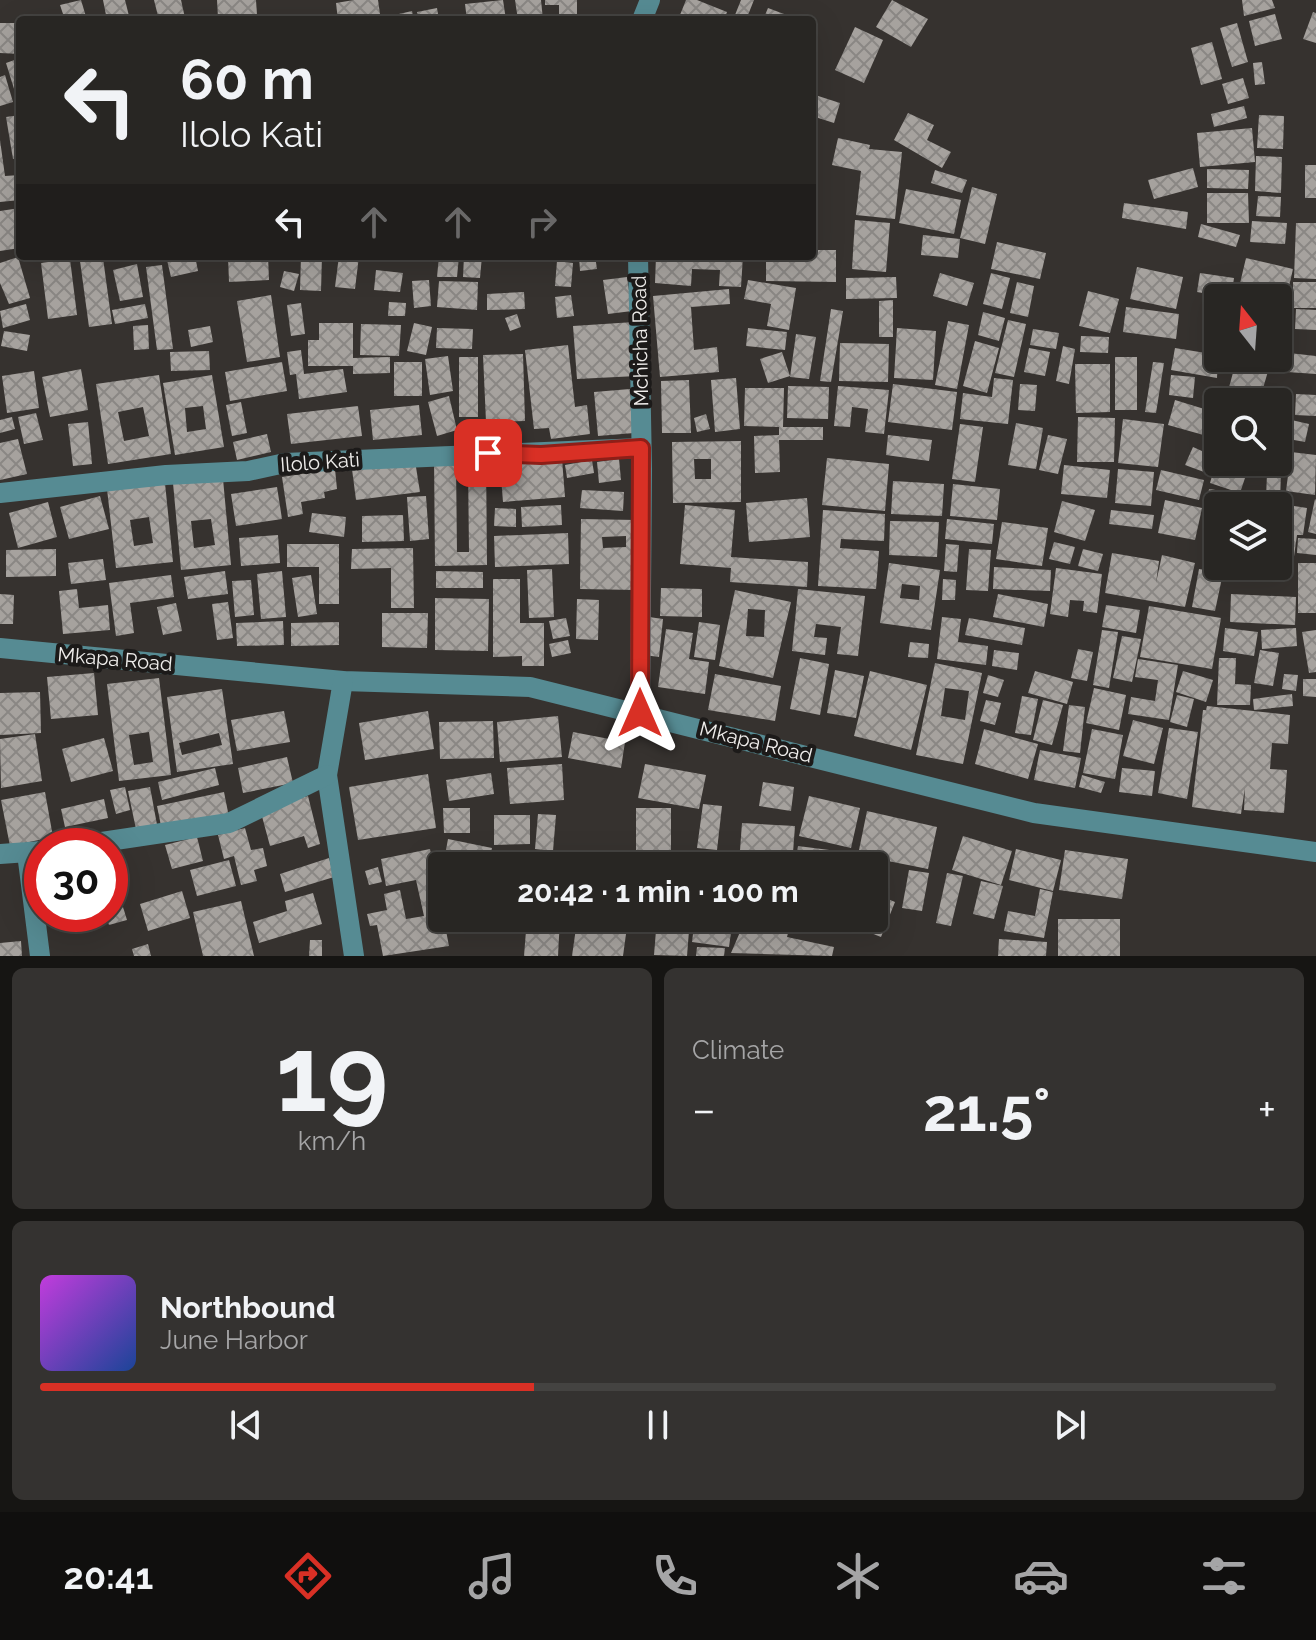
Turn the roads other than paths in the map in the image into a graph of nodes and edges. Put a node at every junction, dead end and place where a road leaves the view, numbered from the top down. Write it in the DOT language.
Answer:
graph roads {
  1 [pos="638,260"];
  2 [pos="641,448"];
  3 [pos="0,493"];
  4 [pos="0,648"];
  5 [pos="343,681"];
  6 [pos="640,713"];
  7 [pos="327,775"];
  8 [pos="128,838"];
  9 [pos="1316,852"];
  10 [pos="24,853"];
  11 [pos="0,854"];
  12 [pos="39,932"];
  13 [pos="40,956"];
  14 [pos="354,956"];
  1 -- 2 [label="street, Mchicha Road"];
  2 -- 3 [label="street, Ilolo Kati"];
  2 -- 6 [label="street, Mchicha Road"];
  4 -- 5 [label="street, Mkapa Road"];
  5 -- 6 [label="street, Mkapa Road"];
  5 -- 7 [label="street"];
  6 -- 9 [label="street, Mkapa Road"];
  7 -- 8 [label="street"];
  7 -- 14 [label="street"];
  10 -- 11 [label="street"];
  12 -- 13 [label="street"];
}
